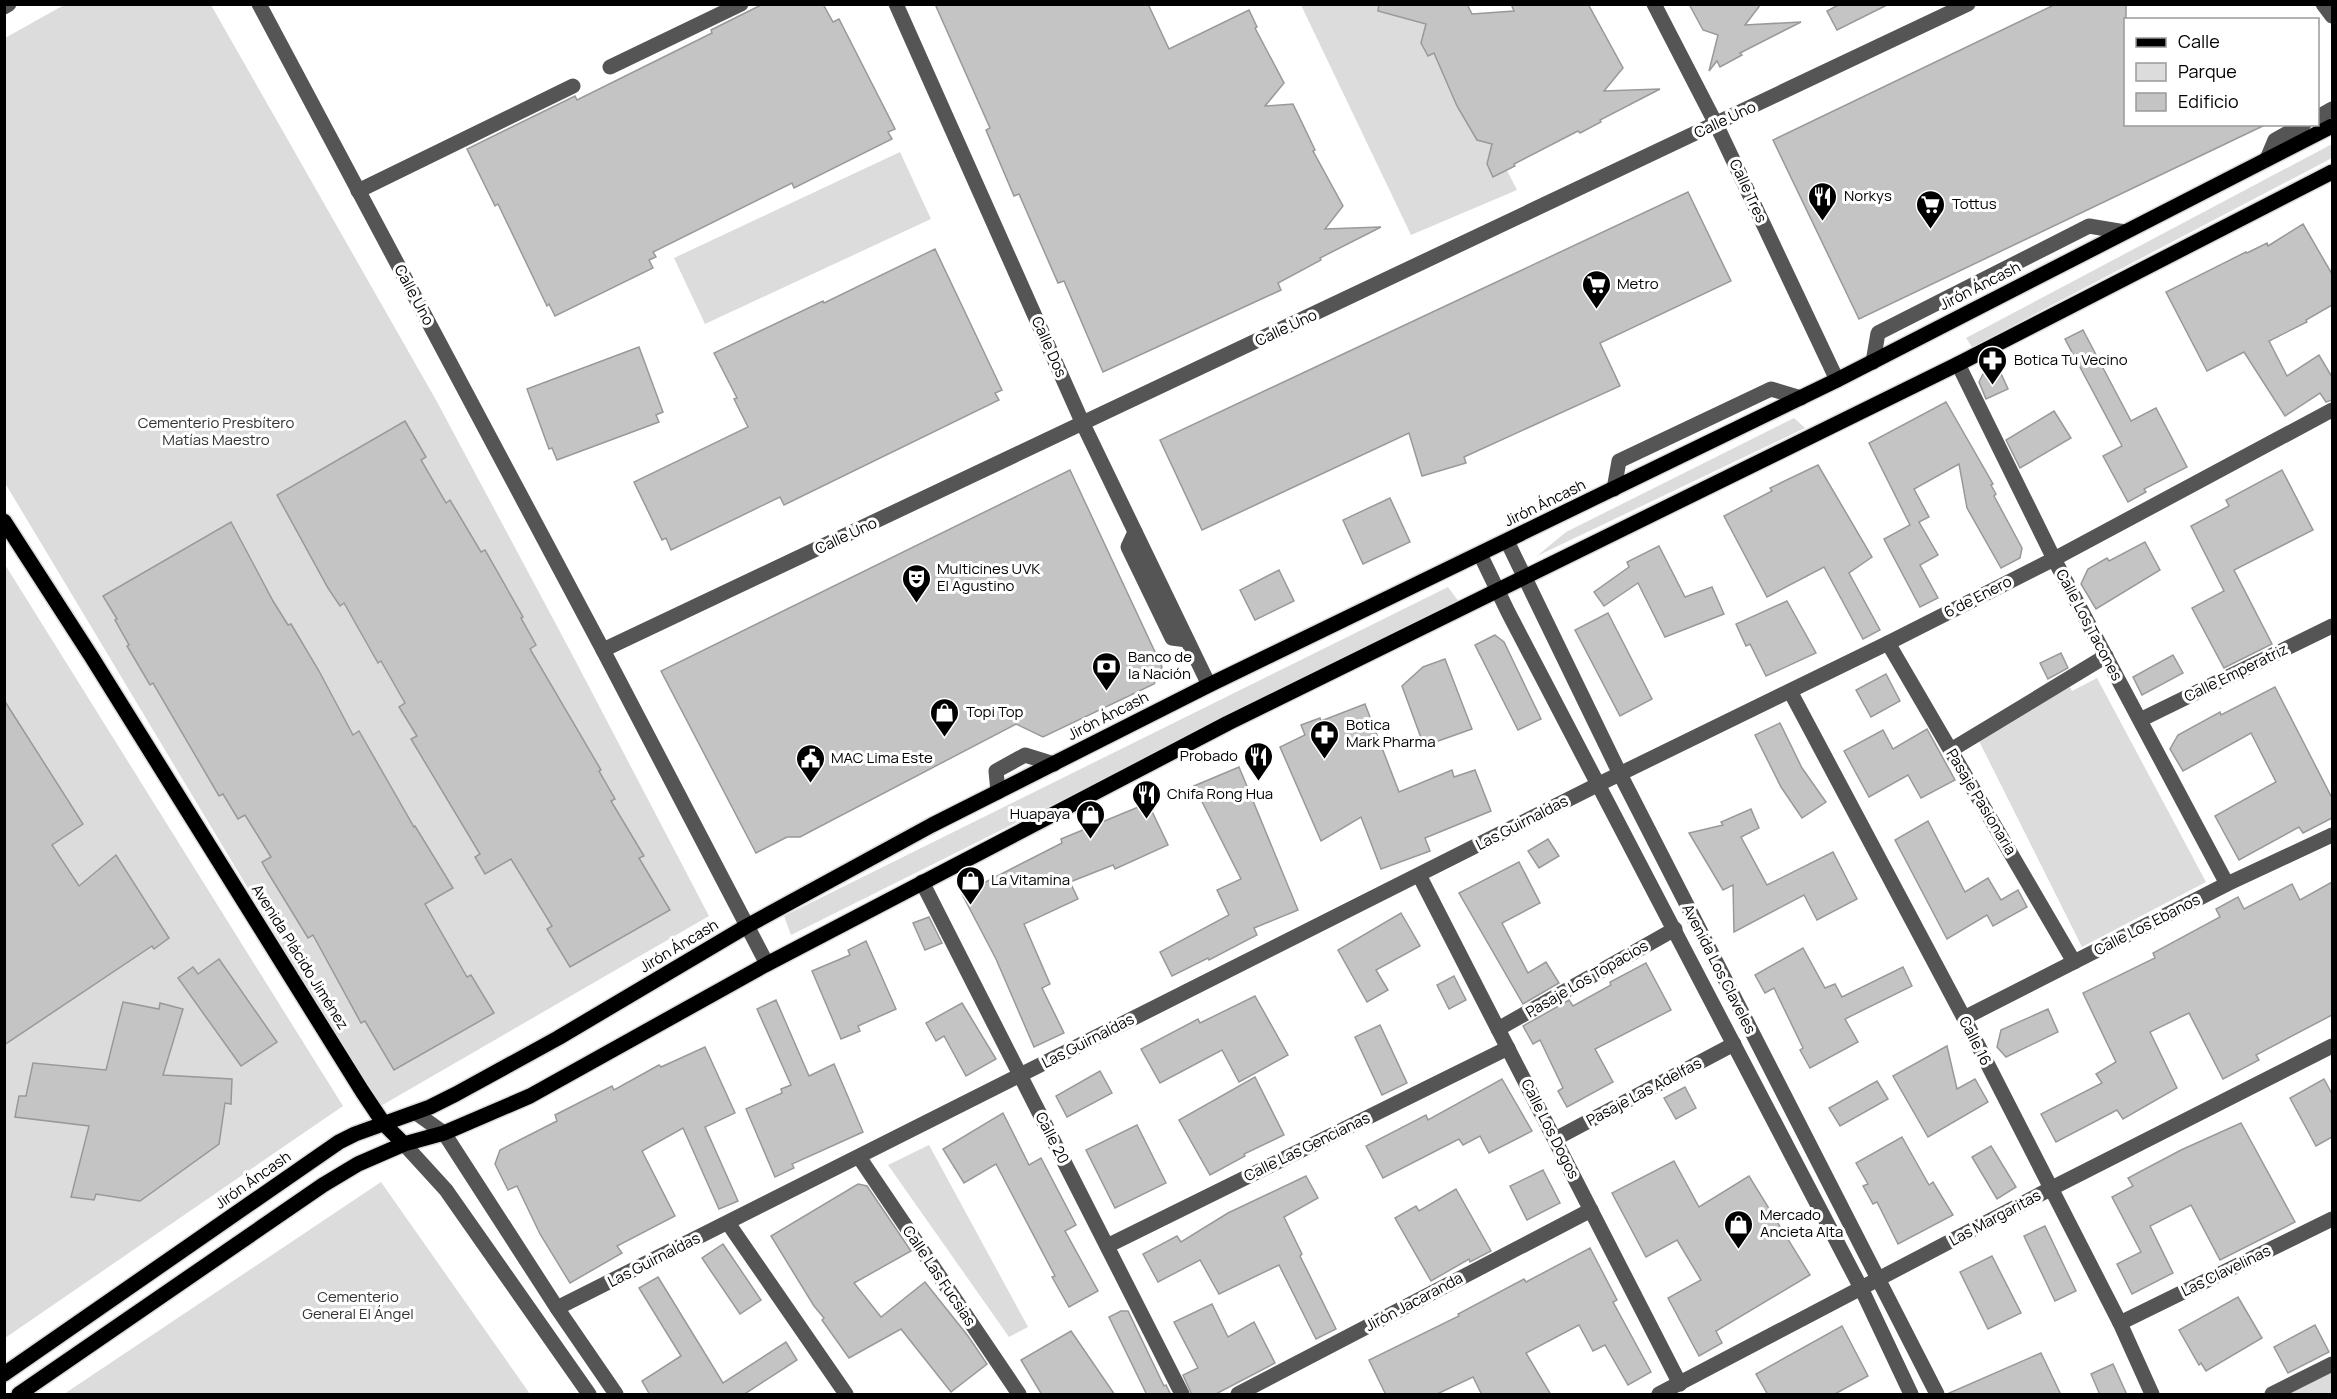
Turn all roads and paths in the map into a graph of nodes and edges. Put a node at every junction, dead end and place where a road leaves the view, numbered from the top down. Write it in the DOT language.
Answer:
graph roads {
  1 [pos="9,4"];
  2 [pos="259,4"];
  3 [pos="741,4"];
  4 [pos="896,4"];
  5 [pos="1654,4"];
  6 [pos="1968,4"];
  7 [pos="2323,4"];
  8 [pos="4,6"];
  9 [pos="2332,16"];
  10 [pos="610,67"];
  11 [pos="573,86"];
  12 [pos="1716,124"];
  13 [pos="2300,126"];
  14 [pos="2332,126"];
  15 [pos="2266,159"];
  16 [pos="2332,172"];
  17 [pos="358,191"];
  18 [pos="2125,232"];
  19 [pos="1873,362"];
  20 [pos="1958,363"];
  21 [pos="1837,380"];
  22 [pos="1801,398"];
  23 [pos="2332,410"];
  24 [pos="1083,424"];
  25 [pos="1614,489"];
  26 [pos="4,521"];
  27 [pos="1507,541"];
  28 [pos="1480,554"];
  29 [pos="2054,559"];
  30 [pos="1525,578"];
  31 [pos="1498,591"];
  32 [pos="2332,626"];
  33 [pos="1888,643"];
  34 [pos="603,650"];
  35 [pos="2106,656"];
  36 [pos="1209,686"];
  37 [pos="1790,691"];
  38 [pos="2140,720"];
  39 [pos="1951,750"];
  40 [pos="1620,774"];
  41 [pos="1599,784"];
  42 [pos="2332,835"];
  43 [pos="1419,875"];
  44 [pos="922,882"];
  45 [pos="2227,884"];
  46 [pos="747,926"];
  47 [pos="1675,929"];
  48 [pos="2074,962"];
  49 [pos="767,964"];
  50 [pos="1964,1018"];
  51 [pos="1498,1029"];
  52 [pos="1734,1044"];
  53 [pos="2332,1046"];
  54 [pos="1508,1048"];
  55 [pos="1020,1076"];
  56 [pos="416,1113"];
  57 [pos="384,1124"];
  58 [pos="444,1133"];
  59 [pos="1555,1139"];
  60 [pos="404,1144"];
  61 [pos="859,1157"];
  62 [pos="2050,1189"];
  63 [pos="1591,1210"];
  64 [pos="2332,1220"];
  65 [pos="728,1223"];
  66 [pos="1107,1246"];
  67 [pos="1878,1280"];
  68 [pos="1861,1288"];
  69 [pos="557,1308"];
  70 [pos="2120,1323"];
  71 [pos="2332,1364"];
  72 [pos="4,1374"];
  73 [pos="1680,1384"];
  74 [pos="2272,1394"];
  75 [pos="19,1395"];
  76 [pos="589,1395"];
  77 [pos="616,1395"];
  78 [pos="846,1395"];
  79 [pos="1019,1395"];
  80 [pos="1182,1395"];
  81 [pos="1238,1395"];
  82 [pos="1659,1395"];
  83 [pos="1911,1395"];
  84 [pos="1937,1395"];
  85 [pos="2152,1395"];
  1 -- 8 [label="street"];
  2 -- 17 [label="street, Calle Uno"];
  3 -- 10 [label="street"];
  4 -- 24 [label="street, Calle Dos"];
  5 -- 12 [label="street, Calle Tres"];
  6 -- 12 [label="street, Calle Uno"];
  7 -- 9 [label="street"];
  11 -- 17 [label="street"];
  12 -- 21 [label="street, Calle Tres"];
  12 -- 24 [label="street, Calle Uno"];
  13 -- 15 [label="street"];
  14 -- 15 [label="main road, Jirón Áncash"];
  15 -- 18 [label="main road, Jirón Áncash"];
  16 -- 20 [label="main road"];
  17 -- 34 [label="street, Calle Uno"];
  18 -- 19 [label="main road, Jirón Áncash"];
  18 -- 19 [label="street"];
  19 -- 21 [label="main road, Jirón Áncash"];
  20 -- 29 [label="street, Calle Los Tacones"];
  20 -- 30 [label="main road"];
  21 -- 22 [label="main road, Jirón Áncash"];
  22 -- 25 [label="main road, Jirón Áncash"];
  22 -- 25 [label="street"];
  23 -- 29 [label="street, 6 de Enero"];
  24 -- 34 [label="street, Calle Uno"];
  24 -- 36 [label="street, Calle Dos"];
  25 -- 27 [label="main road, Jirón Áncash"];
  26 -- 57 [label="main road, Avenida Plácido Jiménez"];
  27 -- 28 [label="main road, Jirón Áncash"];
  27 -- 30 [label="street, Avenida Los Claveles"];
  28 -- 31 [label="street, Avenida Los Claveles"];
  28 -- 36 [label="main road, Jirón Áncash"];
  29 -- 33 [label="street, 6 de Enero"];
  29 -- 35 [label="street, Calle Los Tacones"];
  30 -- 31 [label="main road"];
  30 -- 40 [label="street, Avenida Los Claveles"];
  31 -- 41 [label="street, Avenida Los Claveles"];
  31 -- 44 [label="main road"];
  32 -- 38 [label="street, Calle Emperatriz"];
  33 -- 37 [label="street, 6 de Enero"];
  33 -- 39 [label="street, Pasaje Pasionaria"];
  34 -- 46 [label="street, Calle Uno"];
  35 -- 38 [label="street, Calle Los Tacones"];
  35 -- 39 [label="street"];
  36 -- 46 [label="main road, Jirón Áncash"];
  37 -- 40 [label="street, 6 de Enero"];
  37 -- 50 [label="street, Calle 16"];
  38 -- 45 [label="street, Calle Los Tacones"];
  39 -- 48 [label="street, Pasaje Pasionaria"];
  40 -- 41 [label="street, Las Guirnaldas"];
  40 -- 67 [label="street, Avenida Los Claveles"];
  41 -- 43 [label="street, Las Guirnaldas"];
  41 -- 47 [label="street, Avenida Los Claveles"];
  42 -- 45 [label="street, Calle Los Ebanos"];
  43 -- 51 [label="street, Calle Los Dogos"];
  43 -- 55 [label="street, Las Guirnaldas"];
  44 -- 49 [label="main road"];
  44 -- 55 [label="street, Calle 20"];
  45 -- 48 [label="street, Calle Los Ebanos"];
  46 -- 49 [label="street, Calle Uno"];
  46 -- 56 [label="main road, Jirón Áncash"];
  47 -- 51 [label="street, Pasaje Los Topacios"];
  47 -- 52 [label="street, Avenida Los Claveles"];
  48 -- 50 [label="street, Calle Los Ebanos"];
  49 -- 58 [label="main road"];
  50 -- 62 [label="street, Calle 16"];
  51 -- 54 [label="street, Calle Los Dogos"];
  52 -- 59 [label="street, Pasaje Las Adelfas"];
  52 -- 68 [label="street, Avenida Los Claveles"];
  53 -- 62 [label="street, Las Margaritas"];
  54 -- 59 [label="street, Calle Los Dogos"];
  54 -- 66 [label="street, Calle Las Gencianas"];
  55 -- 61 [label="street, Las Guirnaldas"];
  55 -- 66 [label="street, Calle 20"];
  56 -- 57 [label="main road, Jirón Áncash"];
  56 -- 58 [label="street"];
  57 -- 60 [label="main road, Avenida Plácido Jiménez"];
  57 -- 72 [label="main road, Jirón Áncash"];
  58 -- 60 [label="main road"];
  58 -- 69 [label="street"];
  59 -- 63 [label="street, Calle Los Dogos"];
  60 -- 75 [label="main road"];
  60 -- 76 [label="street, Avenida Plácido Jiménez"];
  61 -- 65 [label="street, Las Guirnaldas"];
  61 -- 79 [label="street, Calle Las Fucsias"];
  62 -- 67 [label="street, Las Margaritas"];
  62 -- 70 [label="street, Calle 16"];
  63 -- 73 [label="street, Calle Los Dogos"];
  63 -- 81 [label="street, Jirón Jacaranda"];
  64 -- 70 [label="street, Las Clavelinas"];
  65 -- 69 [label="street, Las Guirnaldas"];
  65 -- 78 [label="street"];
  66 -- 80 [label="street, Calle 20"];
  67 -- 68 [label="street, Las Margaritas"];
  67 -- 84 [label="street, Avenida Los Claveles"];
  68 -- 73 [label="street, Las Margaritas"];
  68 -- 83 [label="street, Avenida Los Claveles"];
  69 -- 77 [label="street"];
  70 -- 85 [label="street, Calle 16"];
  71 -- 74 [label="street"];
  73 -- 82 [label="street, Las Margaritas"];
}
